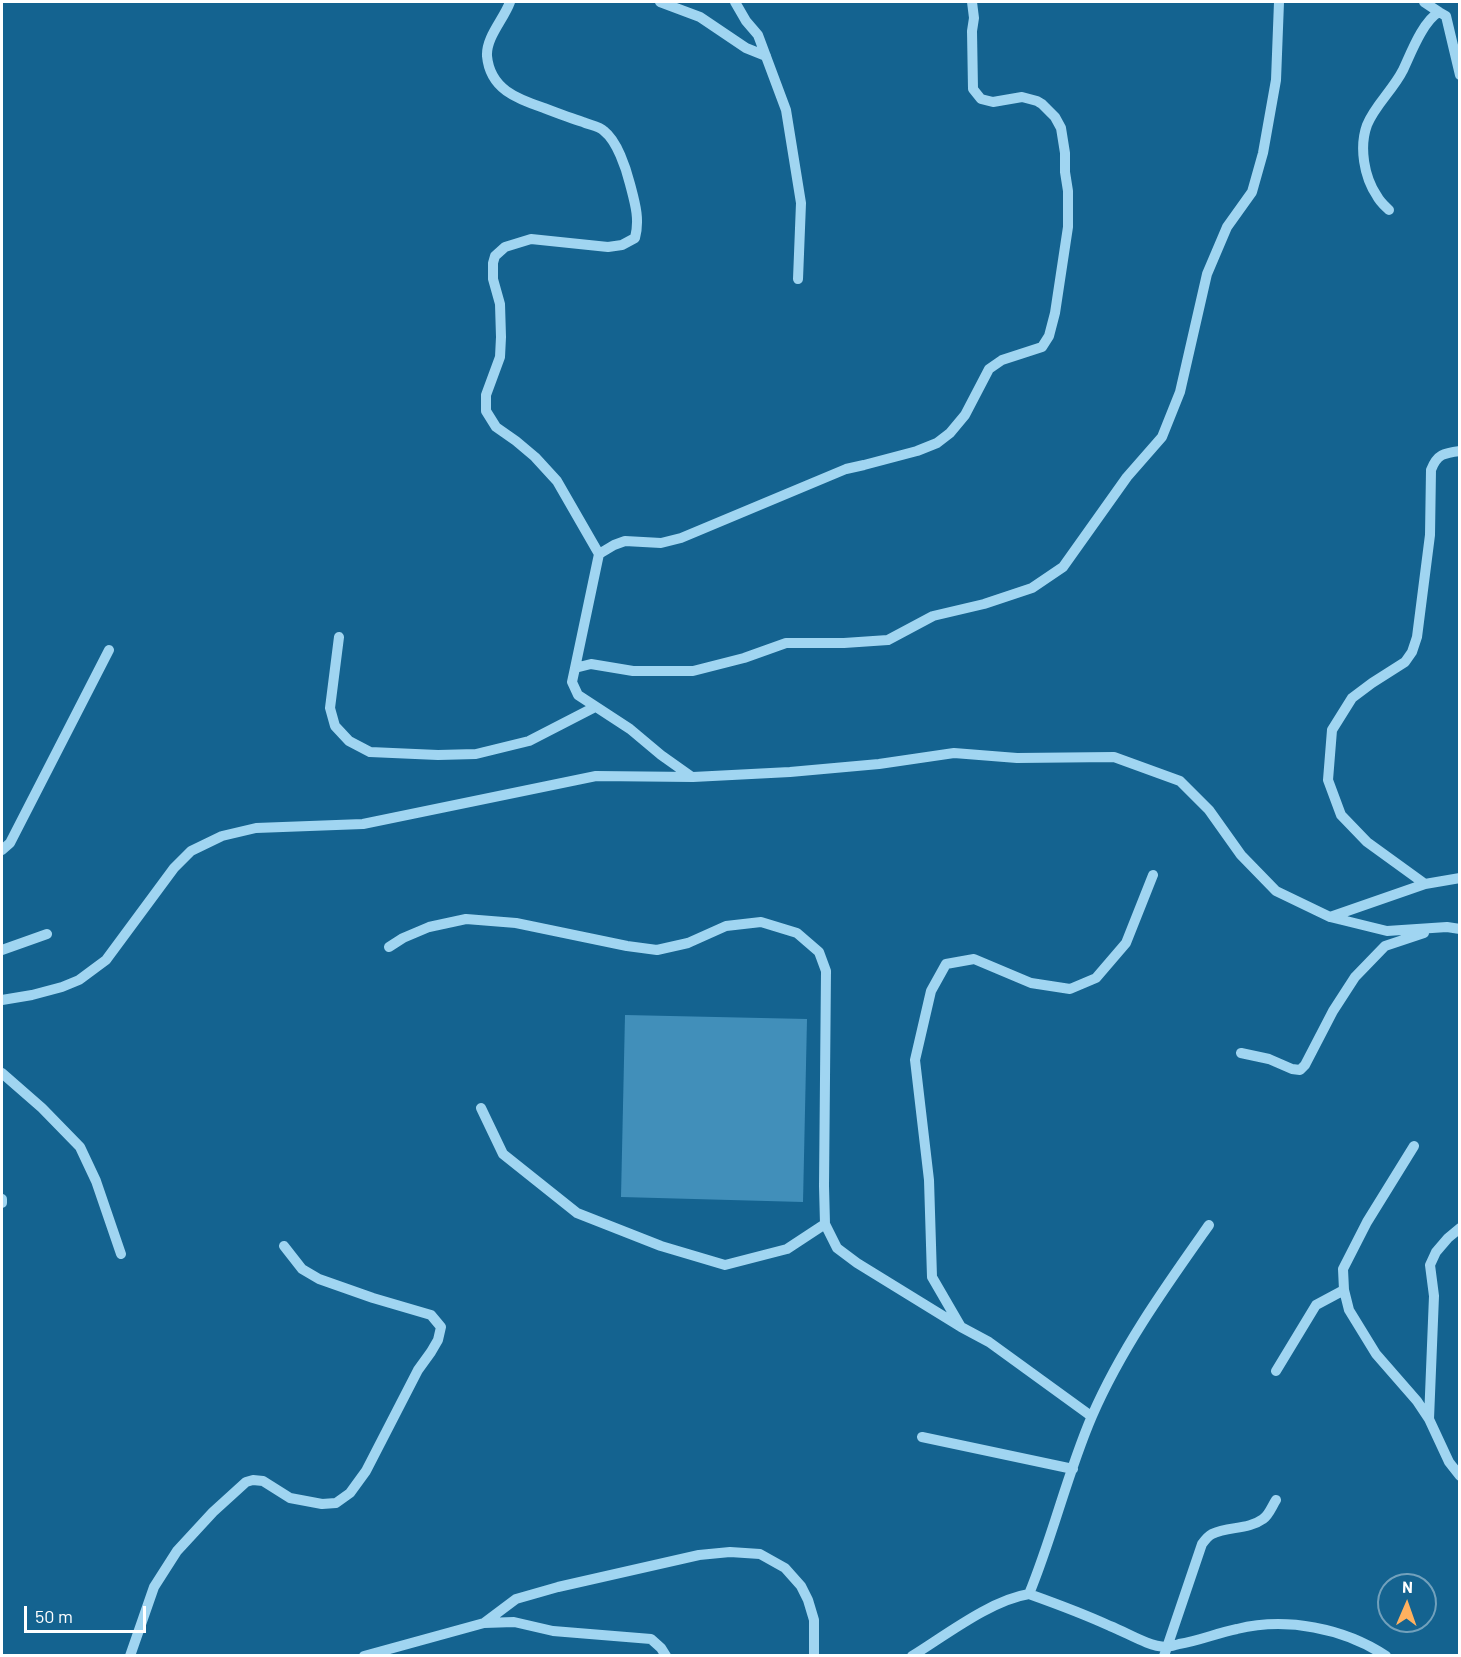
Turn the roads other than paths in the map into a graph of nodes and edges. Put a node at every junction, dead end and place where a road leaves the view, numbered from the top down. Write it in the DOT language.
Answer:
graph roads {
  1 [pos="510,2"];
  2 [pos="660,2"];
  3 [pos="735,2"];
  4 [pos="972,2"];
  5 [pos="1279,2"];
  6 [pos="1424,2"];
  7 [pos="1439,12"];
  8 [pos="766,56"];
  9 [pos="1460,75"];
  10 [pos="1389,210"];
  11 [pos="798,279"];
  12 [pos="1460,451"];
  13 [pos="599,554"];
  14 [pos="339,637"];
  15 [pos="109,650"];
  16 [pos="575,668"];
  17 [pos="595,707"];
  18 [pos="693,777"];
  19 [pos="2,850"];
  20 [pos="1153,875"];
  21 [pos="1460,878"];
  22 [pos="1425,884"];
  23 [pos="1330,917"];
  24 [pos="1448,927"];
  25 [pos="1460,929"];
  26 [pos="47,934"];
  27 [pos="389,947"];
  28 [pos="2,950"];
  29 [pos="2,1000"];
  30 [pos="1241,1053"];
  31 [pos="2,1073"];
  32 [pos="481,1108"];
  33 [pos="1414,1146"];
  34 [pos="825,1224"];
  35 [pos="1209,1225"];
  36 [pos="1460,1228"];
  37 [pos="284,1246"];
  38 [pos="121,1254"];
  39 [pos="1344,1290"];
  40 [pos="962,1327"];
  41 [pos="1276,1371"];
  42 [pos="1092,1416"];
  43 [pos="1429,1419"];
  44 [pos="922,1437"];
  45 [pos="1072,1469"];
  46 [pos="1460,1476"];
  47 [pos="1276,1500"];
  48 [pos="1029,1594"];
  49 [pos="484,1623"];
  50 [pos="1165,1651"];
  51 [pos="130,1656"];
  52 [pos="364,1656"];
  53 [pos="666,1656"];
  54 [pos="814,1656"];
  55 [pos="912,1656"];
  56 [pos="1386,1656"];
  1 -- 13 [label="street"];
  2 -- 8 [label="street"];
  3 -- 8 [label="street"];
  4 -- 13 [label="street"];
  5 -- 16 [label="street"];
  6 -- 7 [label="street"];
  7 -- 9 [label="street"];
  7 -- 10 [label="street"];
  8 -- 11 [label="street"];
  12 -- 22 [label="street"];
  13 -- 16 [label="street"];
  14 -- 17 [label="street"];
  15 -- 19 [label="street"];
  16 -- 17 [label="street"];
  17 -- 18 [label="street"];
  18 -- 23 [label="street"];
  18 -- 29 [label="street"];
  20 -- 40 [label="street"];
  21 -- 22 [label="street"];
  22 -- 23 [label="street"];
  23 -- 24 [label="street"];
  24 -- 25 [label="street"];
  24 -- 30 [label="street"];
  26 -- 28 [label="street"];
  27 -- 34 [label="street"];
  31 -- 38 [label="street"];
  32 -- 34 [label="street"];
  33 -- 39 [label="street"];
  34 -- 40 [label="street"];
  35 -- 42 [label="street"];
  36 -- 43 [label="street"];
  37 -- 51 [label="street"];
  39 -- 41 [label="street"];
  39 -- 43 [label="street"];
  40 -- 42 [label="street"];
  42 -- 45 [label="street"];
  43 -- 46 [label="street"];
  44 -- 45 [label="street"];
  45 -- 48 [label="street"];
  47 -- 50 [label="street"];
  48 -- 50 [label="street"];
  48 -- 55 [label="street"];
  49 -- 52 [label="street"];
  49 -- 53 [label="street"];
  49 -- 54 [label="street"];
  50 -- 56 [label="street"];
}
